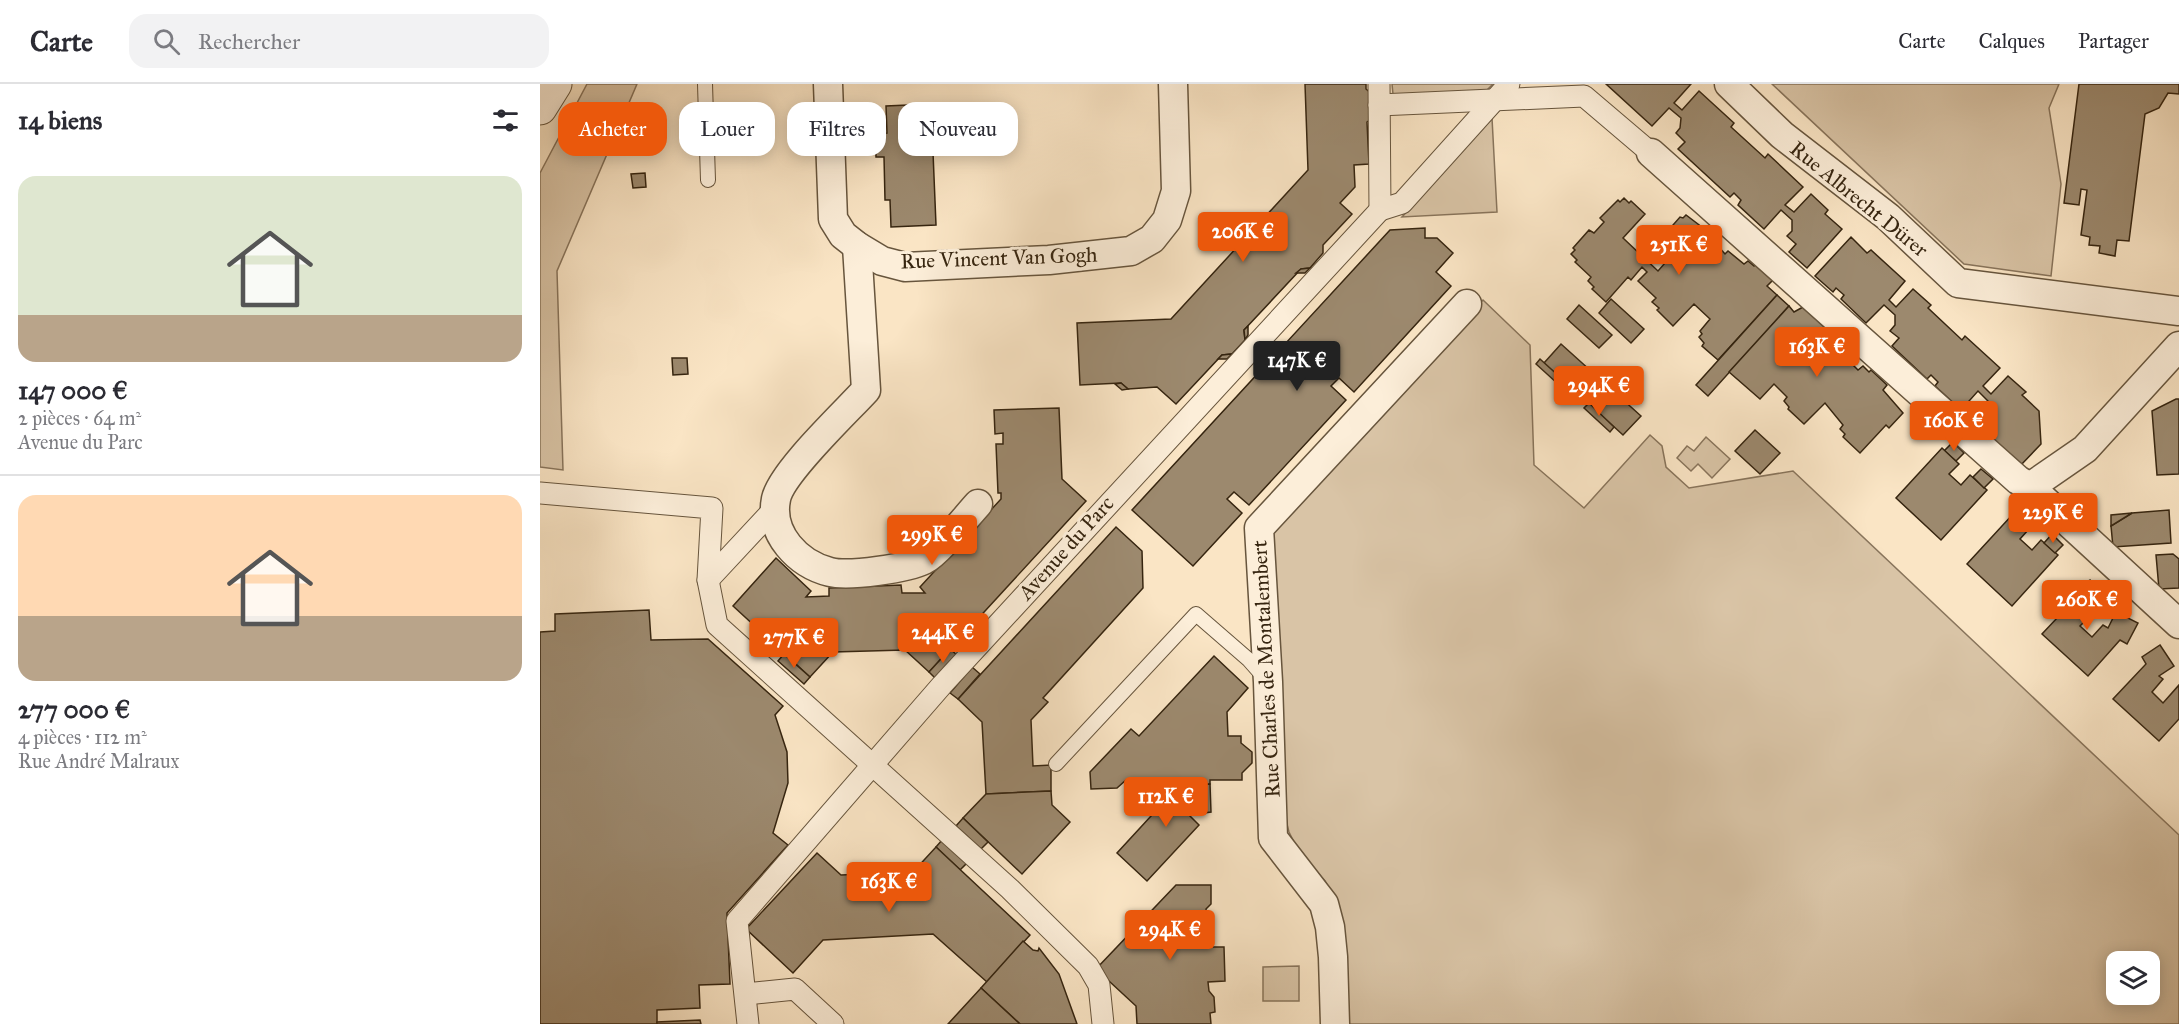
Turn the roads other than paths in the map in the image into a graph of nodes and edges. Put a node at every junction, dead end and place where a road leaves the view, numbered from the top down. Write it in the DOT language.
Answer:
graph roads {
  1 [pos="555,84"];
  2 [pos="562,84"];
  3 [pos="705,84"];
  4 [pos="828,84"];
  5 [pos="1173,84"];
  6 [pos="1509,84"];
  7 [pos="1729,84"];
  8 [pos="1379,94"];
  9 [pos="1495,100"];
  10 [pos="540,108"];
  11 [pos="540,126"];
  12 [pos="1650,153"];
  13 [pos="708,180"];
  14 [pos="1380,210"];
  15 [pos="857,246"];
  16 [pos="1467,304"];
  17 [pos="2179,311"];
  18 [pos="2179,346"];
  19 [pos="2030,487"];
  20 [pos="540,493"];
  21 [pos="978,504"];
  22 [pos="776,507"];
  23 [pos="708,580"];
  24 [pos="2179,624"];
  25 [pos="1268,682"];
  26 [pos="1056,764"];
  27 [pos="872,766"];
  28 [pos="746,994"];
  29 [pos="748,1024"];
  30 [pos="833,1024"];
  31 [pos="1103,1024"];
  32 [pos="1335,1024"];
  1 -- 10 [label="street"];
  2 -- 11 [label="lane"];
  3 -- 13 [label="lane"];
  4 -- 15 [label="street, Rue Vincent Van Gogh"];
  5 -- 15 [label="street, Rue Vincent Van Gogh"];
  6 -- 9 [label="street"];
  7 -- 17 [label="street, Rue Albrecht Dürer"];
  8 -- 9 [label="street"];
  8 -- 14 [label="street"];
  9 -- 12 [label="street"];
  9 -- 14 [label="street"];
  12 -- 19 [label="street"];
  14 -- 27 [label="street, Avenue du Parc"];
  15 -- 22 [label="street"];
  16 -- 25 [label="street, Rue Charles de Montalembert"];
  18 -- 19 [label="street"];
  19 -- 24 [label="street"];
  20 -- 23 [label="street"];
  21 -- 22 [label="street"];
  22 -- 23 [label="street"];
  23 -- 27 [label="street"];
  25 -- 26 [label="lane"];
  25 -- 32 [label="street, Rue Charles de Montalembert"];
  27 -- 28 [label="street, Avenue du Parc"];
  27 -- 31 [label="street"];
  28 -- 29 [label="street"];
  28 -- 30 [label="street"];
}
